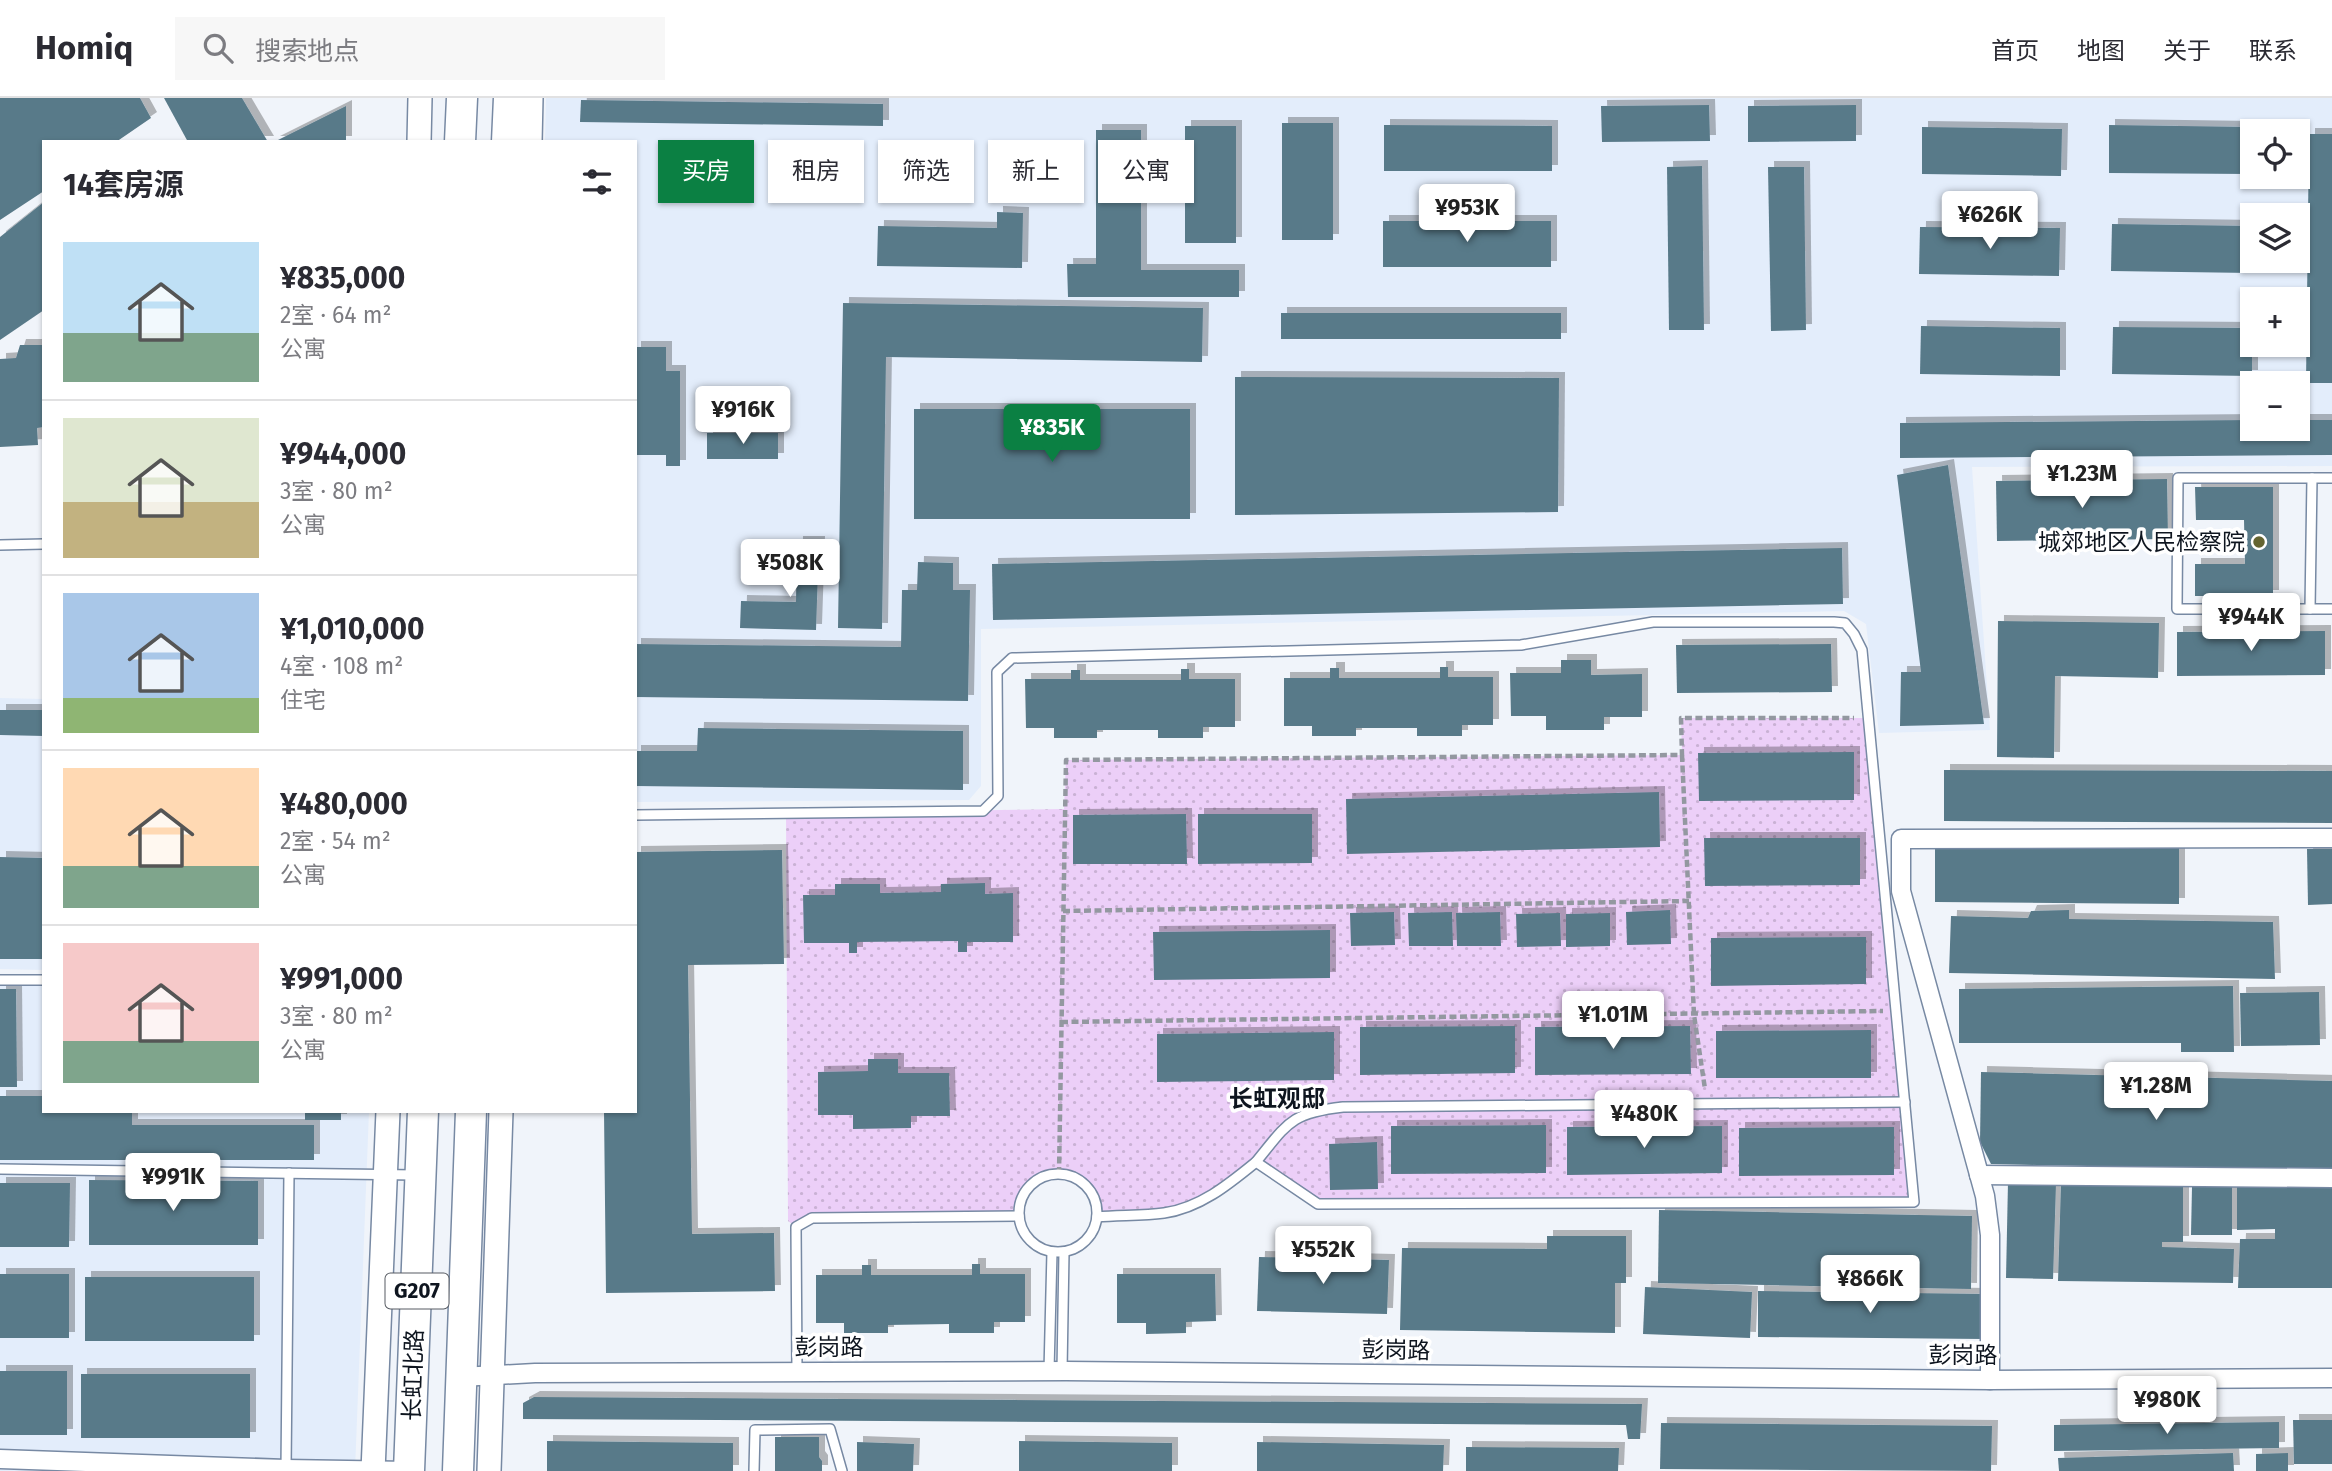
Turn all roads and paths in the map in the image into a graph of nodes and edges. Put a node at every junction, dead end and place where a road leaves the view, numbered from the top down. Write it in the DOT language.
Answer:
graph roads {
  1 [pos="420,98"];
  2 [pos="462,98"];
  3 [pos="509,98"];
  4 [pos="531,98"];
  5 [pos="419,140"];
  6 [pos="460,140"];
  7 [pos="507,140"];
  8 [pos="530,140"];
  9 [pos="2312,478"];
  10 [pos="2332,478"];
  11 [pos="42,544"];
  12 [pos="0,545"];
  13 [pos="2310,609"];
  14 [pos="2332,609"];
  15 [pos="1868,718"];
  16 [pos="1682,755"];
  17 [pos="637,815"];
  18 [pos="2332,838"];
  19 [pos="1689,901"];
  20 [pos="1063,911"];
  21 [pos="0,979"];
  22 [pos="42,980"];
  23 [pos="1896,1010"];
  24 [pos="1693,1015"];
  25 [pos="1061,1022"];
  26 [pos="1905,1102"];
  27 [pos="1708,1104"];
  28 [pos="388,1113"];
  29 [pos="424,1113"];
  30 [pos="471,1113"];
  31 [pos="501,1113"];
  32 [pos="1256,1162"];
  33 [pos="0,1169"];
  34 [pos="289,1174"];
  35 [pos="1059,1174"];
  36 [pos="386,1175"];
  37 [pos="421,1175"];
  38 [pos="1979,1175"];
  39 [pos="2332,1178"];
  40 [pos="1019,1216"];
  41 [pos="1097,1216"];
  42 [pos="1052,1252"];
  43 [pos="1064,1252"];
  44 [pos="1056,1371"];
  45 [pos="797,1372"];
  46 [pos="492,1375"];
  47 [pos="461,1377"];
  48 [pos="2332,1378"];
  49 [pos="1990,1380"];
  50 [pos="0,1459"];
  51 [pos="286,1469"];
  52 [pos="373,1471"];
  53 [pos="410,1471"];
  54 [pos="458,1471"];
  55 [pos="489,1471"];
  56 [pos="754,1471"];
  57 [pos="842,1471"];
  1 -- 5 [label="street"];
  2 -- 6 [label="highway"];
  3 -- 7 [label="highway"];
  4 -- 8 [label="street"];
  9 -- 10 [label="lane"];
  9 -- 13 [label="lane"];
  9 -- 13 [label="lane"];
  11 -- 12 [label="lane"];
  13 -- 14 [label="lane"];
  15 -- 16 [label="path"];
  15 -- 17 [label="lane"];
  15 -- 23 [label="lane"];
  16 -- 19 [label="path"];
  16 -- 20 [label="path"];
  18 -- 38 [label="street"];
  19 -- 20 [label="path"];
  19 -- 24 [label="path"];
  20 -- 25 [label="path"];
  21 -- 22 [label="lane"];
  23 -- 24 [label="path"];
  23 -- 26 [label="lane"];
  24 -- 25 [label="path"];
  24 -- 27 [label="path"];
  25 -- 35 [label="path"];
  26 -- 27 [label="lane"];
  26 -- 32 [label="lane"];
  27 -- 32 [label="lane"];
  28 -- 36 [label="street"];
  29 -- 37 [label="highway, 长虹北路 / G207"];
  30 -- 47 [label="highway, 长虹北路 / G207"];
  31 -- 46 [label="street"];
  32 -- 41 [label="lane"];
  33 -- 34 [label="lane"];
  34 -- 36 [label="lane"];
  34 -- 51 [label="lane"];
  35 -- 40 [label="lane"];
  35 -- 41 [label="lane"];
  36 -- 37 [label="lane"];
  36 -- 52 [label="street"];
  37 -- 53 [label="highway, 长虹北路 / G207"];
  38 -- 39 [label="street"];
  38 -- 49 [label="street"];
  40 -- 42 [label="lane"];
  40 -- 45 [label="lane"];
  41 -- 43 [label="lane"];
  42 -- 43 [label="lane"];
  42 -- 44 [label="lane"];
  43 -- 44 [label="lane"];
  44 -- 45 [label="street, 彭岗路"];
  44 -- 49 [label="street, 彭岗路"];
  45 -- 46 [label="street, 彭岗路"];
  46 -- 47 [label="street, 彭岗路"];
  46 -- 55 [label="street"];
  47 -- 54 [label="highway, 长虹北路 / G207"];
  48 -- 49 [label="street, 彭岗路"];
  50 -- 51 [label="street"];
  51 -- 52 [label="street"];
  52 -- 53 [label="street"];
  56 -- 57 [label="lane"];
}
